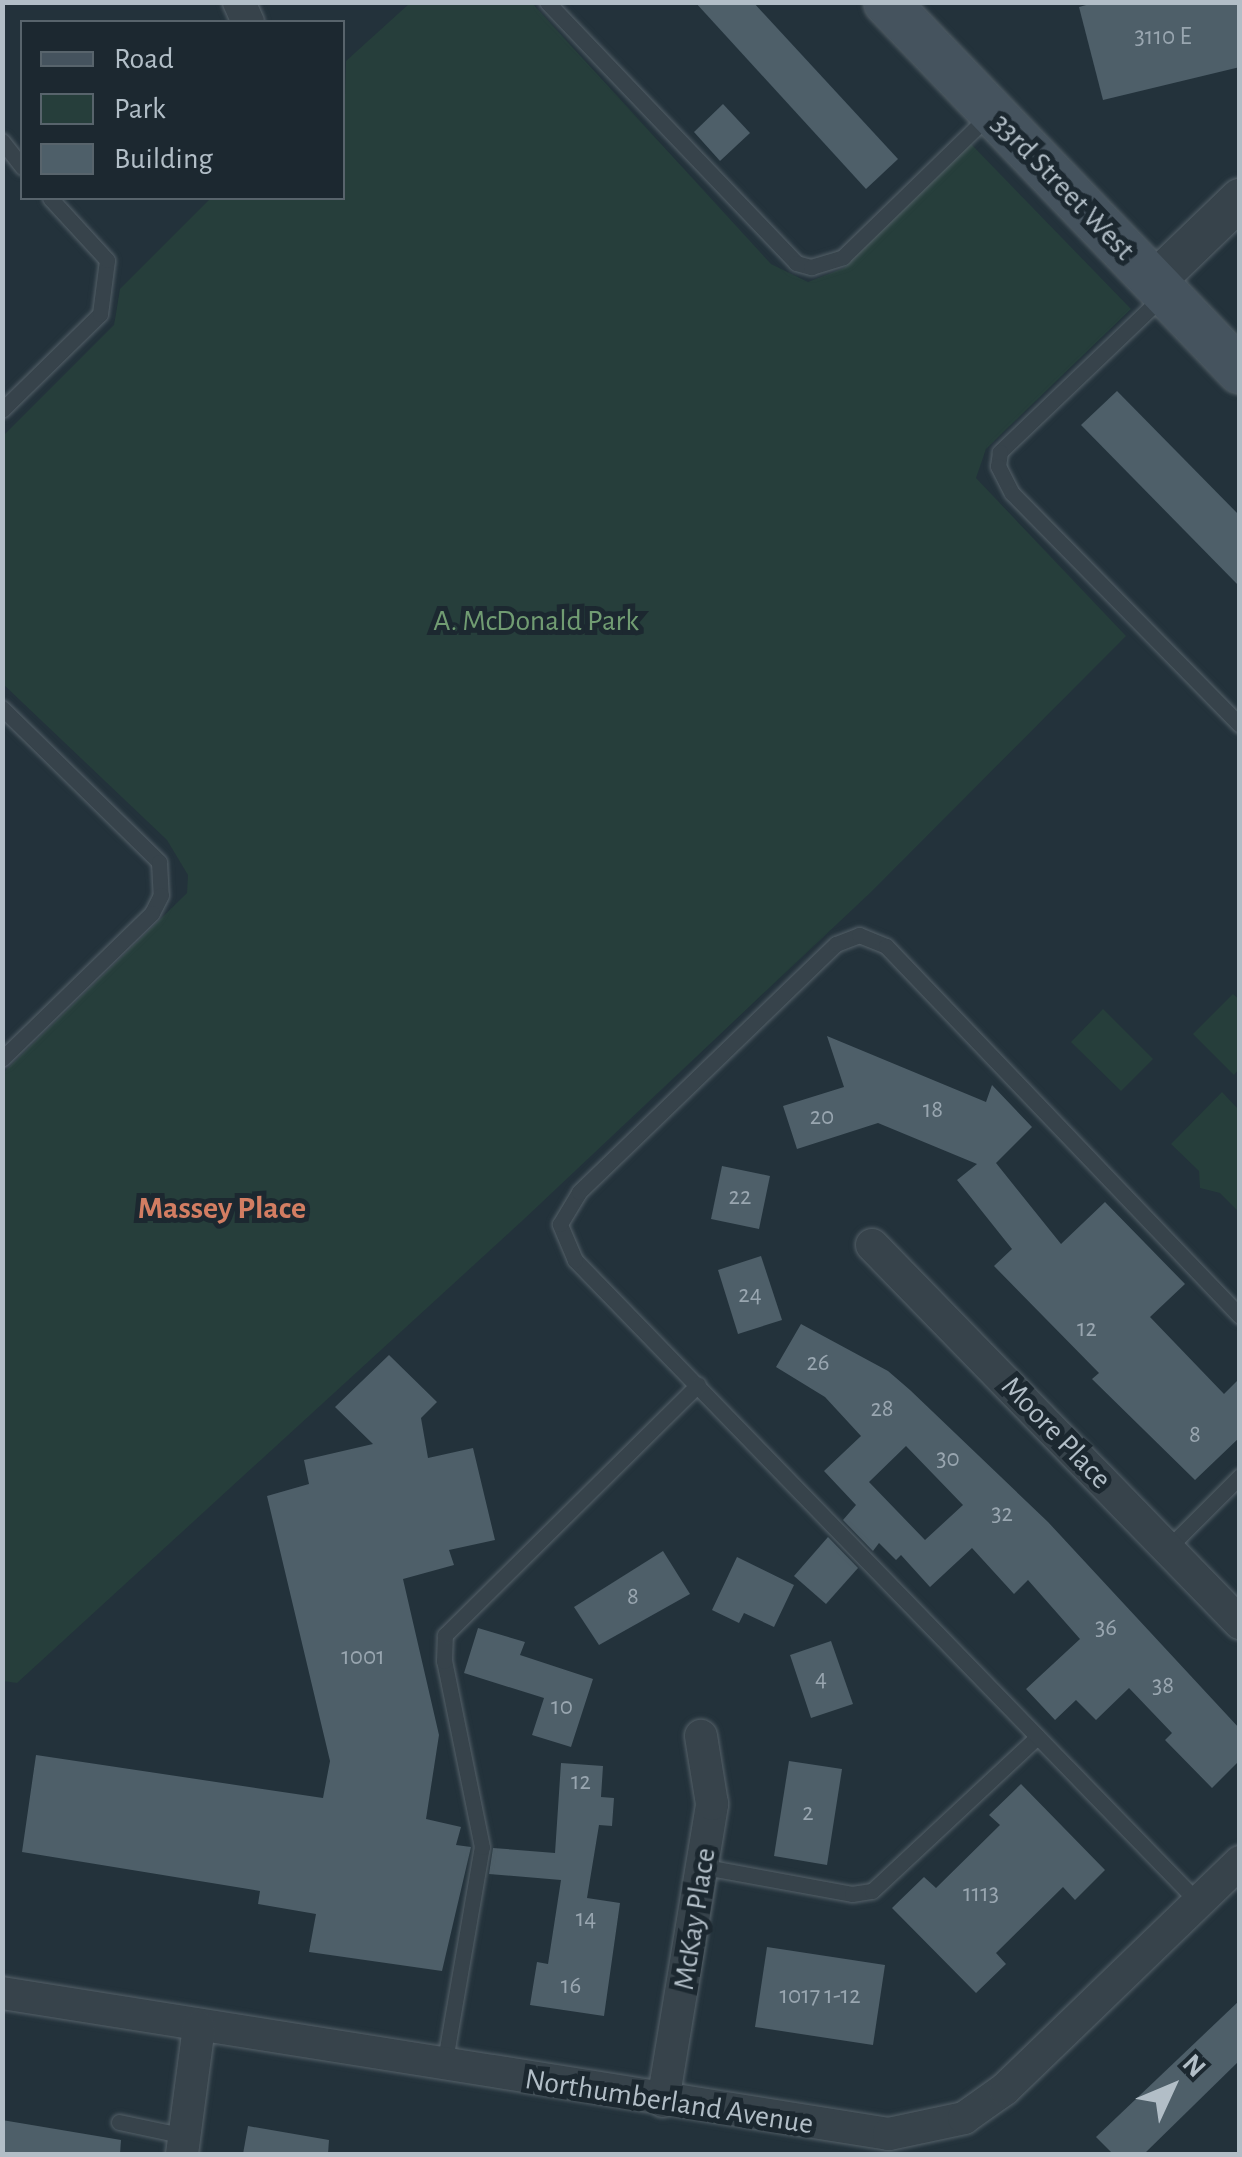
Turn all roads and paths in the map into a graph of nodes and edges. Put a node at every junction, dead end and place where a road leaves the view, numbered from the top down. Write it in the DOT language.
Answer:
graph roads {
  1 [pos="547,2"];
  2 [pos="886,2"];
  3 [pos="992,112"];
  4 [pos="2,141"];
  5 [pos="20,164"];
  6 [pos="1240,199"];
  7 [pos="52,200"];
  8 [pos="1159,288"];
  9 [pos="1240,371"];
  10 [pos="2,410"];
  11 [pos="2,708"];
  12 [pos="1240,725"];
  13 [pos="2,1059"];
  14 [pos="872,1245"];
  15 [pos="1240,1316"];
  16 [pos="698,1385"];
  17 [pos="1240,1476"];
  18 [pos="1168,1548"];
  19 [pos="1240,1623"];
  20 [pos="700,1736"];
  21 [pos="1037,1737"];
  22 [pos="1240,1862"];
  23 [pos="704,1867"];
  24 [pos="1198,1902"];
  25 [pos="2,1993"];
  26 [pos="198,2027"];
  27 [pos="444,2066"];
  28 [pos="663,2101"];
  29 [pos="118,2122"];
  30 [pos="183,2145"];
  1 -- 3 [label="lane"];
  2 -- 3 [label="main road, 33rd Street West"];
  3 -- 8 [label="main road, 33rd Street West"];
  4 -- 5 [label="lane"];
  6 -- 8 [label="street"];
  7 -- 10 [label="lane"];
  8 -- 9 [label="main road, 33rd Street West"];
  8 -- 12 [label="lane"];
  11 -- 13 [label="lane"];
  14 -- 18 [label="street, Moore Place"];
  15 -- 16 [label="lane"];
  16 -- 21 [label="lane"];
  16 -- 27 [label="lane"];
  17 -- 18 [label="lane"];
  18 -- 19 [label="street, Moore Place"];
  20 -- 23 [label="street, McKay Place"];
  21 -- 23 [label="lane"];
  21 -- 24 [label="lane"];
  22 -- 24 [label="street, Northumberland Avenue"];
  23 -- 28 [label="street, McKay Place"];
  24 -- 28 [label="street, Northumberland Avenue"];
  25 -- 26 [label="street, Northumberland Avenue"];
  26 -- 27 [label="street, Northumberland Avenue"];
  26 -- 30 [label="street"];
  27 -- 28 [label="street, Northumberland Avenue"];
  29 -- 30 [label="lane"];
}
